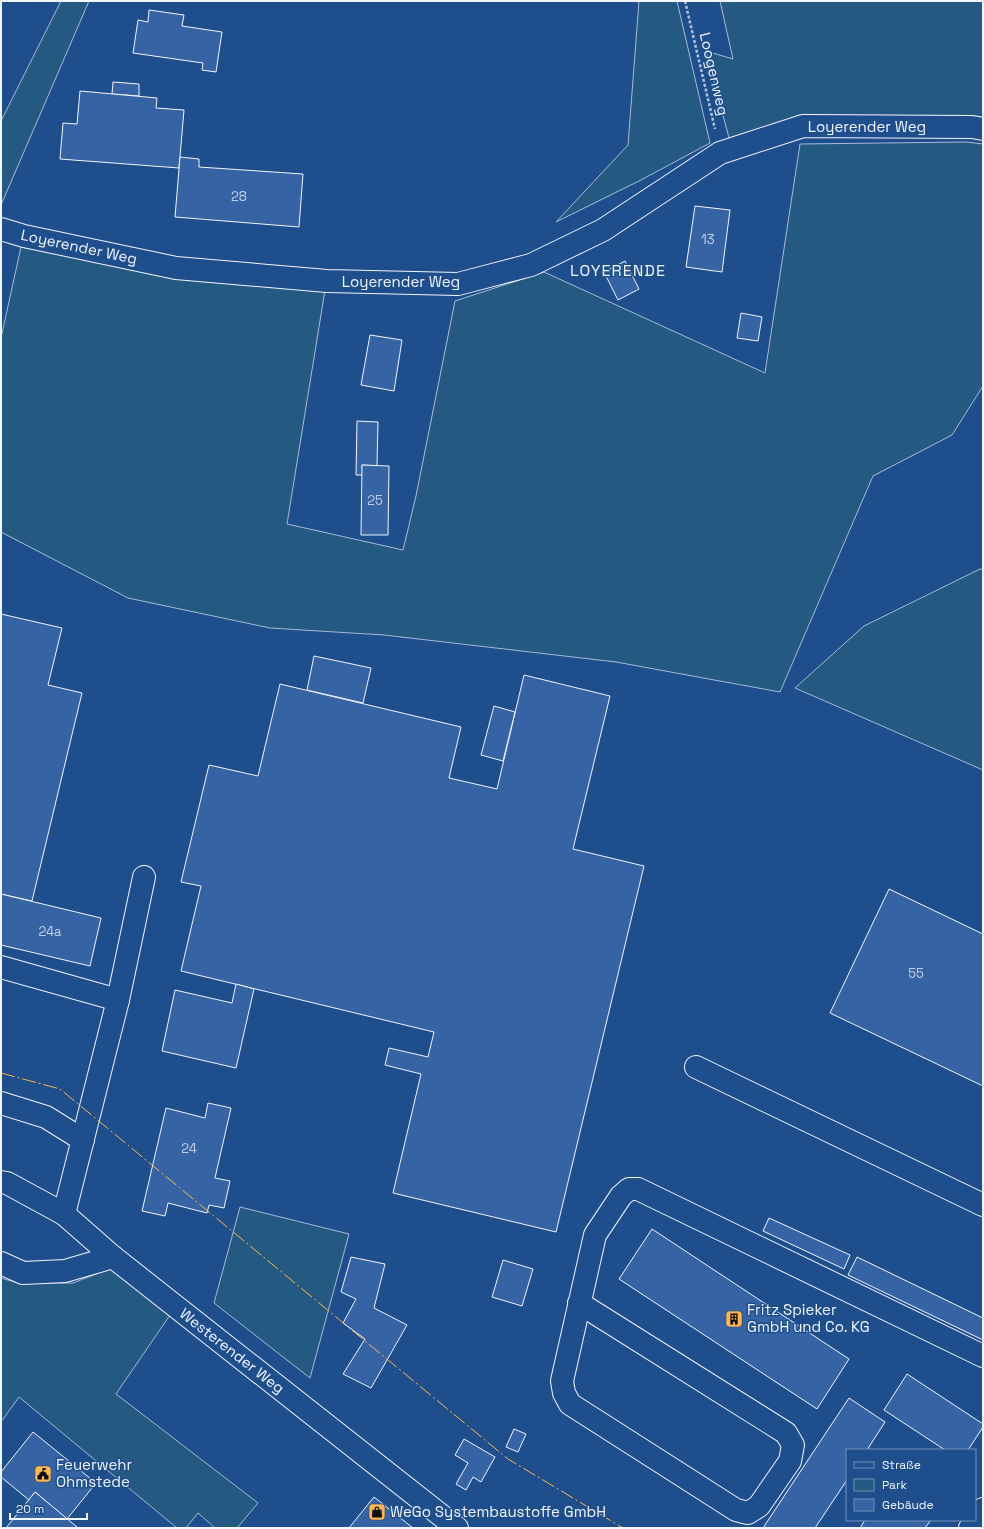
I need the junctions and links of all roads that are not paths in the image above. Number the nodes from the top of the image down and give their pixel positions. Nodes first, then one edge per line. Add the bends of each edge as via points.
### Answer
1 (983, 129) edge
2 (1, 229) edge
3 (144, 877) dead end
4 (1, 967) edge
5 (118, 1000) junction
6 (696, 1067) dead end
7 (1, 1103) edge
8 (83, 1140) junction
9 (1, 1182) edge
10 (983, 1205) edge
11 (64, 1214) junction
12 (113, 1257) junction
13 (1, 1263) edge
14 (579, 1303) junction
15 (983, 1356) edge
16 (983, 1509) edge
17 (976, 1519) edge
18 (457, 1528) edge

1 - 2 street, Loyerender Weg via 803,126 720,153 603,230 531,266 458,284 327,281 176,268
3 - 5 street
4 - 5 street
5 - 8 street
6 - 10 street
7 - 8 street via 46,1117
8 - 11 street
9 - 11 street, Westerender Weg
11 - 12 street, Westerender Weg
12 - 13 street via 58,1272 23,1273
12 - 18 street, Westerender Weg
14 - 14 street via 562,1381 564,1393 570,1404 736,1510 748,1513 760,1506 790,1461 793,1445 786,1434
14 - 15 street via 595,1235 620,1196 629,1189 638,1189
16 - 17 street

